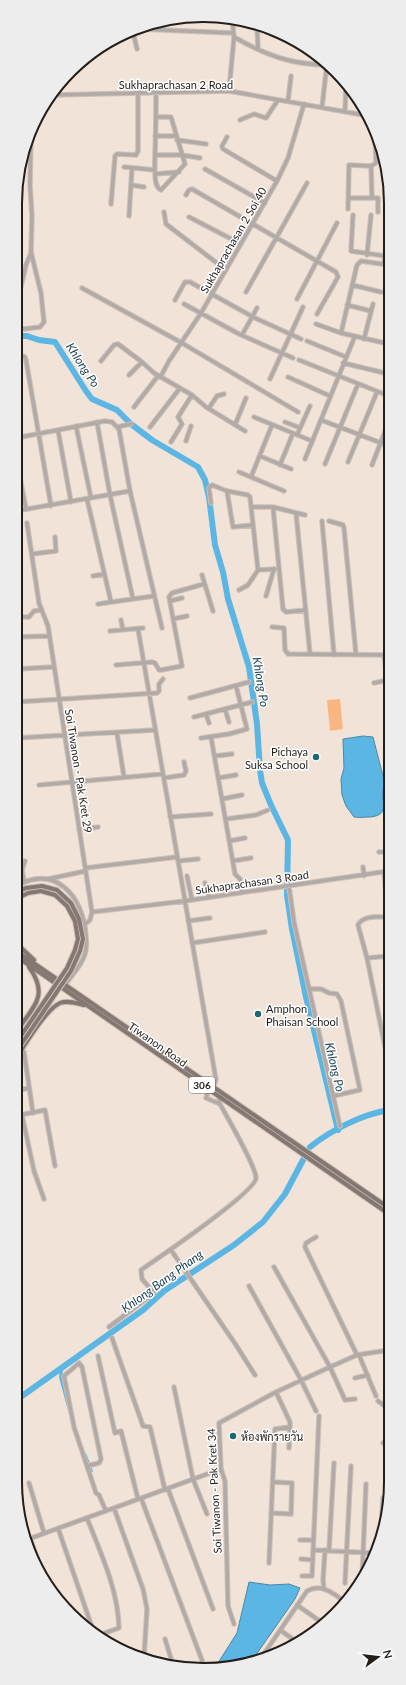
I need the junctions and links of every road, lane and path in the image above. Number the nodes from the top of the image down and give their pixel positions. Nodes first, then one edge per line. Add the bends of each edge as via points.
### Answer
1 (232, 24) edge
2 (156, 28) edge
3 (257, 31) edge
4 (233, 35) junction
5 (134, 36) edge
6 (137, 49) dead end
7 (258, 49) junction
8 (319, 64) edge
9 (327, 71) edge
10 (292, 76) dead end
11 (229, 91) junction
12 (138, 92) junction
13 (156, 92) junction
14 (346, 92) edge
15 (58, 95) edge
16 (278, 100) junction
17 (288, 101) junction
18 (304, 104) junction
19 (322, 108) junction
20 (345, 112) junction
21 (361, 115) edge
22 (156, 117) junction
23 (240, 120) dead end
24 (156, 136) junction
25 (177, 138) junction
26 (227, 138) dead end
27 (206, 144) dead end
28 (32, 146) edge
29 (376, 149) edge
30 (182, 155) junction
31 (155, 156) junction
32 (200, 158) dead end
33 (371, 166) junction
34 (124, 167) dead end
35 (132, 168) junction
36 (206, 169) dead end
37 (155, 172) junction
38 (179, 172) junction
39 (277, 181) junction
40 (307, 183) dead end
41 (131, 185) junction
42 (144, 187) dead end
43 (186, 195) dead end
44 (349, 198) junction
45 (372, 198) junction
46 (265, 203) junction
47 (111, 204) dead end
48 (348, 209) dead end
49 (164, 212) dead end
50 (378, 212) dead end
51 (353, 215) dead end
52 (371, 215) dead end
53 (129, 216) dead end
54 (189, 217) dead end
55 (337, 223) dead end
56 (253, 224) junction
57 (276, 238) junction
58 (241, 244) junction
59 (31, 252) junction
60 (367, 255) junction
61 (384, 256) edge
62 (317, 262) junction
63 (384, 264) edge
64 (226, 270) junction
65 (22, 282) edge
66 (352, 285) junction
67 (82, 288) dead end
68 (246, 292) dead end
69 (381, 292) dead end
70 (212, 293) junction
71 (297, 299) dead end
72 (175, 300) dead end
73 (184, 304) dead end
74 (373, 304) dead end
75 (347, 305) junction
76 (303, 307) dead end
77 (257, 308) dead end
78 (371, 311) junction
79 (201, 313) junction
80 (318, 314) dead end
81 (252, 317) junction
82 (316, 324) dead end
83 (22, 328) edge
84 (341, 333) junction
85 (242, 335) junction
86 (292, 335) junction
87 (355, 336) junction
88 (364, 338) junction
89 (301, 339) dead end
90 (307, 341) dead end
91 (182, 343) junction
92 (384, 343) edge
93 (283, 354) junction
94 (22, 356) edge
95 (346, 357) junction
96 (293, 358) dead end
97 (299, 360) dead end
98 (102, 361) dead end
99 (142, 362) junction
100 (343, 363) junction
101 (384, 373) edge
102 (129, 375) dead end
103 (159, 376) junction
104 (338, 376) junction
105 (288, 377) dead end
106 (270, 379) dead end
107 (358, 384) junction
108 (180, 388) junction
109 (377, 392) junction
110 (224, 394) dead end
111 (384, 394) edge
112 (192, 395) junction
113 (330, 396) junction
114 (246, 398) dead end
115 (310, 406) dead end
116 (134, 407) dead end
117 (209, 408) junction
118 (298, 412) dead end
119 (254, 417) dead end
120 (321, 420) junction
121 (97, 422) junction
122 (285, 422) dead end
123 (131, 424) dead end
124 (235, 425) junction
125 (272, 425) junction
126 (76, 426) junction
127 (190, 426) dead end
128 (117, 427) junction
129 (150, 427) dead end
130 (180, 427) junction
131 (340, 427) junction
132 (300, 428) junction
133 (58, 430) junction
134 (245, 431) dead end
135 (189, 432) junction
136 (292, 433) junction
137 (38, 434) junction
138 (360, 434) junction
139 (384, 434) edge
140 (297, 435) junction
141 (22, 437) edge
142 (186, 441) dead end
143 (312, 441) junction
144 (171, 442) dead end
145 (381, 442) junction
146 (384, 444) edge
147 (260, 456) junction
148 (305, 459) dead end
149 (348, 462) dead end
150 (325, 464) dead end
151 (280, 465) junction
152 (372, 465) dead end
153 (291, 469) dead end
154 (239, 472) dead end
155 (251, 477) junction
156 (22, 488) edge
157 (130, 491) junction
158 (228, 491) junction
159 (284, 491) dead end
160 (110, 495) junction
161 (89, 499) junction
162 (70, 502) junction
163 (211, 503) dead end
164 (51, 506) junction
165 (252, 507) junction
166 (273, 508) junction
167 (26, 509) junction
168 (22, 510) edge
169 (296, 513) junction
170 (305, 516) dead end
171 (329, 521) dead end
172 (322, 522) dead end
173 (27, 523) dead end
174 (253, 525) junction
175 (55, 537) dead end
176 (32, 554) junction
177 (274, 569) junction
178 (279, 569) junction
179 (258, 570) junction
180 (104, 574) junction
181 (202, 575) dead end
182 (93, 576) dead end
183 (204, 584) junction
184 (239, 590) dead end
185 (154, 596) junction
186 (266, 596) dead end
187 (182, 598) dead end
188 (132, 599) junction
189 (170, 601) junction
190 (111, 602) junction
191 (98, 604) dead end
192 (41, 610) junction
193 (306, 610) junction
194 (213, 611) dead end
195 (187, 616) dead end
196 (22, 617) edge
197 (174, 619) junction
198 (121, 620) dead end
199 (272, 627) dead end
200 (138, 628) junction
201 (143, 628) dead end
202 (162, 628) dead end
203 (123, 630) junction
204 (110, 631) dead end
205 (49, 636) junction
206 (22, 637) edge
207 (310, 654) junction
208 (334, 655) junction
209 (356, 655) junction
210 (384, 655) edge
211 (144, 663) junction
212 (116, 665) dead end
213 (53, 667) junction
214 (22, 669) edge
215 (163, 679) dead end
216 (384, 681) edge
217 (249, 682) dead end
218 (374, 683) dead end
219 (236, 686) junction
220 (149, 693) junction
221 (190, 698) dead end
222 (58, 699) junction
223 (22, 702) edge
224 (252, 702) dead end
225 (241, 705) junction
226 (225, 709) junction
227 (206, 714) junction
228 (194, 717) dead end
229 (229, 722) dead end
230 (208, 723) dead end
231 (155, 730) junction
232 (117, 733) junction
233 (64, 736) junction
234 (212, 737) junction
235 (22, 738) edge
236 (201, 738) dead end
237 (232, 754) dead end
238 (215, 756) junction
239 (184, 762) dead end
240 (236, 775) dead end
241 (163, 776) junction
242 (124, 777) junction
243 (218, 778) junction
244 (72, 781) junction
245 (39, 785) dead end
246 (242, 795) dead end
247 (222, 799) junction
248 (268, 810) dead end
249 (211, 814) dead end
250 (170, 817) junction
251 (226, 819) junction
252 (98, 827) dead end
253 (79, 830) junction
254 (246, 838) dead end
255 (229, 841) junction
256 (379, 852) dead end
257 (384, 852) edge
258 (251, 858) dead end
259 (177, 859) junction
260 (198, 859) dead end
261 (25, 861) dead end
262 (233, 861) junction
263 (363, 867) dead end
264 (86, 869) junction
265 (384, 873) edge
266 (187, 876) dead end
267 (364, 876) junction
268 (47, 879) junction
269 (24, 881) joint
270 (205, 883) dead end
271 (288, 886) junction
272 (22, 890) edge
273 (242, 892) junction
274 (22, 895) edge
275 (209, 897) junction
276 (192, 900) junction
277 (185, 901) junction
278 (92, 912) junction
279 (384, 916) edge
280 (210, 918) dead end
281 (188, 921) junction
282 (84, 925) junction
283 (265, 932) dead end
284 (192, 943) junction
285 (22, 949) edge
286 (22, 955) edge
287 (384, 956) edge
288 (367, 958) junction
289 (22, 960) edge
290 (27, 964) junction
291 (41, 966) junction
292 (65, 985) junction
293 (309, 989) junction
294 (38, 999) junction
295 (88, 1006) junction
296 (48, 1013) junction
297 (22, 1023) edge
298 (22, 1034) edge
299 (384, 1041) edge
300 (22, 1043) edge
301 (22, 1050) joint
302 (213, 1086) junction
303 (29, 1088) junction
304 (209, 1089) junction
305 (22, 1090) edge
306 (333, 1096) junction
307 (219, 1097) junction
308 (220, 1104) junction
309 (33, 1113) junction
310 (22, 1115) joint
311 (340, 1126) dead end
312 (55, 1166) dead end
313 (44, 1199) dead end
314 (384, 1205) edge
315 (384, 1211) edge
316 (316, 1237) dead end
317 (171, 1250) junction
318 (274, 1267) dead end
319 (249, 1286) dead end
320 (109, 1327) dead end
321 (112, 1338) dead end
322 (384, 1351) edge
323 (358, 1355) junction
324 (98, 1356) dead end
325 (330, 1367) junction
326 (255, 1375) dead end
327 (368, 1375) junction
328 (355, 1378) dead end
329 (302, 1380) junction
330 (174, 1386) dead end
331 (276, 1392) junction
332 (376, 1396) dead end
333 (355, 1399) dead end
334 (378, 1401) dead end
335 (384, 1405) edge
336 (316, 1410) dead end
337 (319, 1416) dead end
338 (290, 1427) junction
339 (289, 1448) dead end
340 (334, 1463) dead end
341 (87, 1466) junction
342 (351, 1466) dead end
343 (221, 1469) junction
344 (193, 1480) junction
345 (273, 1482) junction
346 (29, 1483) dead end
347 (366, 1484) dead end
348 (166, 1489) junction
349 (383, 1498) dead end
350 (140, 1499) junction
351 (383, 1501) edge
352 (114, 1508) junction
353 (106, 1511) junction
354 (271, 1513) junction
355 (208, 1514) dead end
356 (87, 1518) junction
357 (58, 1528) junction
358 (44, 1533) junction
359 (31, 1538) edge
360 (300, 1540) dead end
361 (313, 1540) junction
362 (313, 1550) junction
363 (327, 1550) junction
364 (346, 1551) junction
365 (363, 1552) junction
366 (369, 1553) edge
367 (301, 1559) dead end
368 (313, 1560) junction
369 (269, 1563) dead end
370 (362, 1567) edge
371 (302, 1576) dead end
372 (345, 1583) dead end
373 (324, 1589) junction
374 (341, 1598) edge
375 (297, 1605) junction
376 (213, 1609) dead end
377 (319, 1621) edge
378 (91, 1624) edge
379 (234, 1624) dead end
380 (280, 1630) junction
381 (104, 1633) edge
382 (165, 1639) dead end
383 (293, 1639) edge
384 (269, 1650) edge
385 (144, 1653) edge
386 (172, 1660) edge
387 (203, 1663) edge

1 - 4 street
2 - 4 street
3 - 7 street
4 - 7 street
4 - 11 street
5 - 6 street
7 - 8 street via 270,56 308,65
9 - 19 street
10 - 17 street
11 - 13 street, Sukhaprachasan 2 Road
11 - 16 street, Sukhaprachasan 2 Road
12 - 13 street, Sukhaprachasan 2 Road
12 - 15 street, Sukhaprachasan 2 Road
12 - 47 street via 138,151 136,155 115,156
13 - 22 street
14 - 20 street
16 - 17 street, Sukhaprachasan 2 Road
16 - 23 street via 266,118 254,114
17 - 18 street, Sukhaprachasan 2 Road
18 - 19 street, Sukhaprachasan 2 Road
18 - 39 street, Sukhaprachasan 2 Soi 40 via 288,158
19 - 20 street, Sukhaprachasan 2 Road
20 - 21 street, Sukhaprachasan 2 Road
22 - 24 street
22 - 25 street via 171,117
24 - 25 street
24 - 31 street
25 - 27 street
25 - 30 street
26 - 39 street via 223,149
28 - 59 street
29 - 33 street via 376,163
30 - 31 street
30 - 32 street
30 - 38 street via 185,164
31 - 37 street
33 - 44 street via 349,165
33 - 45 street
34 - 35 street
35 - 37 street
35 - 41 street
36 - 46 street
37 - 38 street
37 - 38 street via 156,185 161,190
39 - 46 street, Sukhaprachasan 2 Soi 40
40 - 57 street
41 - 42 street
41 - 53 street
43 - 56 street via 192,189
44 - 45 street
44 - 48 street
45 - 50 street via 379,200
46 - 56 street, Sukhaprachasan 2 Soi 40
49 - 64 street via 166,224
51 - 60 street via 351,251
52 - 60 street
54 - 58 street
55 - 62 street
56 - 57 street
56 - 58 street, Sukhaprachasan 2 Soi 40
57 - 62 street
57 - 68 street
58 - 64 street, Sukhaprachasan 2 Soi 40
59 - 65 street
59 - 83 street via 41,293 44,322 40,327
60 - 61 street
62 - 71 street
62 - 80 street via 338,274
63 - 66 street via 361,260
64 - 70 street, Sukhaprachasan 2 Soi 40
66 - 69 street
66 - 75 street
67 - 91 street
70 - 72 street via 186,281
70 - 79 street, Sukhaprachasan 2 Soi 40
70 - 81 street
73 - 79 street
74 - 78 street
75 - 78 street
75 - 84 street
76 - 86 street
77 - 81 street
78 - 88 street
79 - 85 street
79 - 91 street, Sukhaprachasan 2 Soi 40
81 - 85 street
81 - 86 street
82 - 84 street
84 - 87 street
85 - 93 street
86 - 89 street
86 - 93 street
87 - 88 street
87 - 95 street
88 - 92 street
90 - 95 street
91 - 103 street, Sukhaprachasan 2 Soi 40
91 - 118 street
93 - 96 street
93 - 106 street
94 - 137 street via 26,360
95 - 100 street
97 - 104 street
98 - 99 street via 117,344
99 - 102 street
99 - 103 street
100 - 101 street
100 - 104 street
103 - 108 street
103 - 116 street, Sukhaprachasan 2 Soi 40
104 - 107 street
104 - 113 street
105 - 113 street
107 - 109 street
107 - 131 street
108 - 112 street
108 - 129 street
109 - 111 street
109 - 138 street
110 - 117 street via 217,396
112 - 117 street
112 - 130 street via 178,417 182,423
113 - 120 street
114 - 124 street
115 - 132 street
117 - 124 street
119 - 125 street
120 - 131 street
120 - 143 street
121 - 126 street
121 - 128 street via 108,421
121 - 160 street
122 - 132 street
123 - 128 street
124 - 134 street
125 - 136 street
125 - 147 street
126 - 133 street
126 - 161 street
127 - 135 street
128 - 157 street
130 - 135 street
130 - 144 street
131 - 138 street
131 - 150 street
132 - 140 street
133 - 137 street
133 - 162 street
135 - 142 street
136 - 140 street
136 - 151 street
137 - 141 street
137 - 164 street
138 - 145 street
138 - 149 street
139 - 145 street
140 - 143 street
143 - 148 street
145 - 146 street
145 - 152 street
147 - 151 street
147 - 155 street
151 - 153 street
154 - 155 street
155 - 159 street
156 - 167 street
157 - 160 street
157 - 185 street
158 - 163 street via 210,486 208,488
158 - 165 street via 249,496
158 - 174 street via 233,527
160 - 161 street
160 - 188 street
161 - 162 street
161 - 180 street
162 - 164 street
164 - 167 street
165 - 166 street
165 - 174 street
166 - 169 street
166 - 178 street
167 - 168 street
169 - 170 street
169 - 193 street
171 - 209 street via 340,523 344,528
172 - 208 street
173 - 176 street, Soi Tiwanon - Pak Kret 29
174 - 179 street
175 - 176 street via 56,550
176 - 192 street, Soi Tiwanon - Pak Kret 29
177 - 178 street
177 - 179 street
177 - 186 street
178 - 193 street via 284,611
179 - 184 street via 248,585
180 - 182 street
180 - 190 street
181 - 183 street
183 - 189 street via 172,592
183 - 194 street
185 - 188 street
185 - 202 street
187 - 189 street
188 - 190 street
189 - 197 street
190 - 191 street
192 - 196 street via 34,611 29,617
192 - 205 street, Soi Tiwanon - Pak Kret 29
193 - 207 street
195 - 197 street
197 - 211 street via 182,666 159,670 155,663
198 - 203 street
199 - 207 street via 284,628 286,653
200 - 201 street
200 - 203 street
200 - 211 street
203 - 204 street
205 - 206 street
205 - 213 street, Soi Tiwanon - Pak Kret 29
207 - 208 street
208 - 209 street
209 - 210 street
211 - 212 street
211 - 220 street
213 - 214 street
213 - 222 street, Soi Tiwanon - Pak Kret 29
215 - 220 street via 159,684 159,692
216 - 218 street
217 - 219 street
219 - 221 street
219 - 225 street
220 - 222 street
220 - 231 street
222 - 223 street
222 - 233 street, Soi Tiwanon - Pak Kret 29
224 - 225 street
225 - 226 street
225 - 234 street via 247,729
226 - 227 street
226 - 229 street
227 - 228 street
227 - 230 street
231 - 232 street
231 - 241 street
232 - 233 street
232 - 242 street
233 - 235 street
233 - 244 street, Soi Tiwanon - Pak Kret 29
234 - 236 street
234 - 238 street
237 - 238 street
238 - 243 street
239 - 241 street via 184,775
240 - 243 street
241 - 242 street
241 - 250 street
242 - 244 street
243 - 247 street
244 - 245 street
244 - 253 street, Soi Tiwanon - Pak Kret 29
246 - 247 street
247 - 251 street
248 - 251 street via 256,815
249 - 250 street
250 - 259 street
251 - 255 street
252 - 253 street
253 - 264 street, Soi Tiwanon - Pak Kret 29
254 - 255 street
255 - 262 street
256 - 257 street
258 - 262 street
259 - 260 street
259 - 264 street
259 - 277 street
261 - 269 street via 22,870
262 - 273 street
263 - 267 street
264 - 268 street
264 - 278 street, Soi Tiwanon - Pak Kret 29
265 - 267 street, Sukhaprachasan 3 Road
266 - 276 street
267 - 271 street, Sukhaprachasan 3 Road
268 - 269 street via 34,878
268 - 282 street via 60,884 73,896 82,913
270 - 275 street
271 - 273 street, Sukhaprachasan 3 Road
271 - 293 street
272 - 300 main road, bridge via 42,886 56,890 71,903 80,918 82,939 80,951 71,971
273 - 275 street, Sukhaprachasan 3 Road
274 - 298 main road, bridge via 41,891 54,895 67,906 75,921 78,939 66,968
275 - 276 street, Sukhaprachasan 3 Road
276 - 277 street, Sukhaprachasan 3 Road
277 - 278 street
277 - 281 street, Sukhaprachasan 3 Road
278 - 282 street via 90,920
279 - 288 street via 360,920 358,925
280 - 281 street
281 - 284 street, Sukhaprachasan 3 Road
282 - 292 street via 87,946 85,955
283 - 284 street
284 - 302 street, Sukhaprachasan 3 Road via 216,1080
285 - 291 main road
286 - 291 main road, Tiwanon Road / 306
287 - 288 street
288 - 299 street
289 - 290 main road, Tiwanon Road / 306
290 - 294 main road via 37,978
290 - 295 main road, Tiwanon Road / 306
291 - 292 main road, Tiwanon Road / 306
292 - 302 main road, Tiwanon Road / 306
293 - 306 street
293 - 306 street via 321,988 329,994 338,994 341,1001 360,1090
294 - 296 main road via 47,1000
294 - 297 main road
295 - 296 main road via 70,1002 60,1003
295 - 304 main road, Tiwanon Road / 306
296 - 301 main road
301 - 303 street
302 - 314 main road, Tiwanon Road / 306
303 - 305 street
303 - 309 street
304 - 307 main road, Tiwanon Road / 306
304 - 308 street via 206,1098
306 - 311 street
307 - 308 street
307 - 315 main road, Tiwanon Road / 306
308 - 317 street via 257,1178 249,1190
309 - 310 street
309 - 312 street via 46,1111
310 - 313 street via 34,1172
316 - 323 street via 306,1243 305,1247
317 - 320 street via 141,1270 142,1279 154,1293
317 - 326 street
318 - 325 street
319 - 329 street
321 - 348 street via 143,1426 150,1427
322 - 323 street, Soi Tiwanon - Pak Kret 34
323 - 325 street, Soi Tiwanon - Pak Kret 34
323 - 327 street
324 - 350 street via 115,1433 121,1431
325 - 329 street, Soi Tiwanon - Pak Kret 34
325 - 333 street via 345,1400
327 - 328 street
327 - 332 street
329 - 331 street, Soi Tiwanon - Pak Kret 34
329 - 336 street
330 - 344 street
331 - 338 street
331 - 343 street, Soi Tiwanon - Pak Kret 34 via 219,1423
334 - 335 street
337 - 361 street
338 - 339 street
338 - 345 street via 276,1428
340 - 363 street
341 - 341 street via 74,1427 64,1376 79,1363 82,1367 101,1459 99,1463
341 - 353 street
342 - 364 street
343 - 344 street
343 - 379 street, Soi Tiwanon - Pak Kret 34 via 225,1481 228,1606
344 - 348 street
344 - 355 street
345 - 354 street
345 - 354 street via 292,1483 291,1514
346 - 358 street
347 - 365 street
348 - 350 street
348 - 376 street
349 - 351 street
350 - 352 street
350 - 387 street
352 - 353 street
352 - 385 street via 143,1589 147,1610
353 - 356 street
354 - 369 street
356 - 357 street
356 - 381 street via 118,1609 119,1628
357 - 358 street
357 - 378 street
358 - 359 street
360 - 361 street
361 - 362 street
362 - 363 street
362 - 368 street
363 - 364 street
363 - 373 street
364 - 365 street
364 - 372 street
365 - 366 street
365 - 370 street
367 - 368 street
368 - 371 street via 312,1576
373 - 374 street
373 - 375 street via 313,1588 307,1591
375 - 377 street
375 - 380 street
380 - 383 street
380 - 384 street
382 - 386 street

